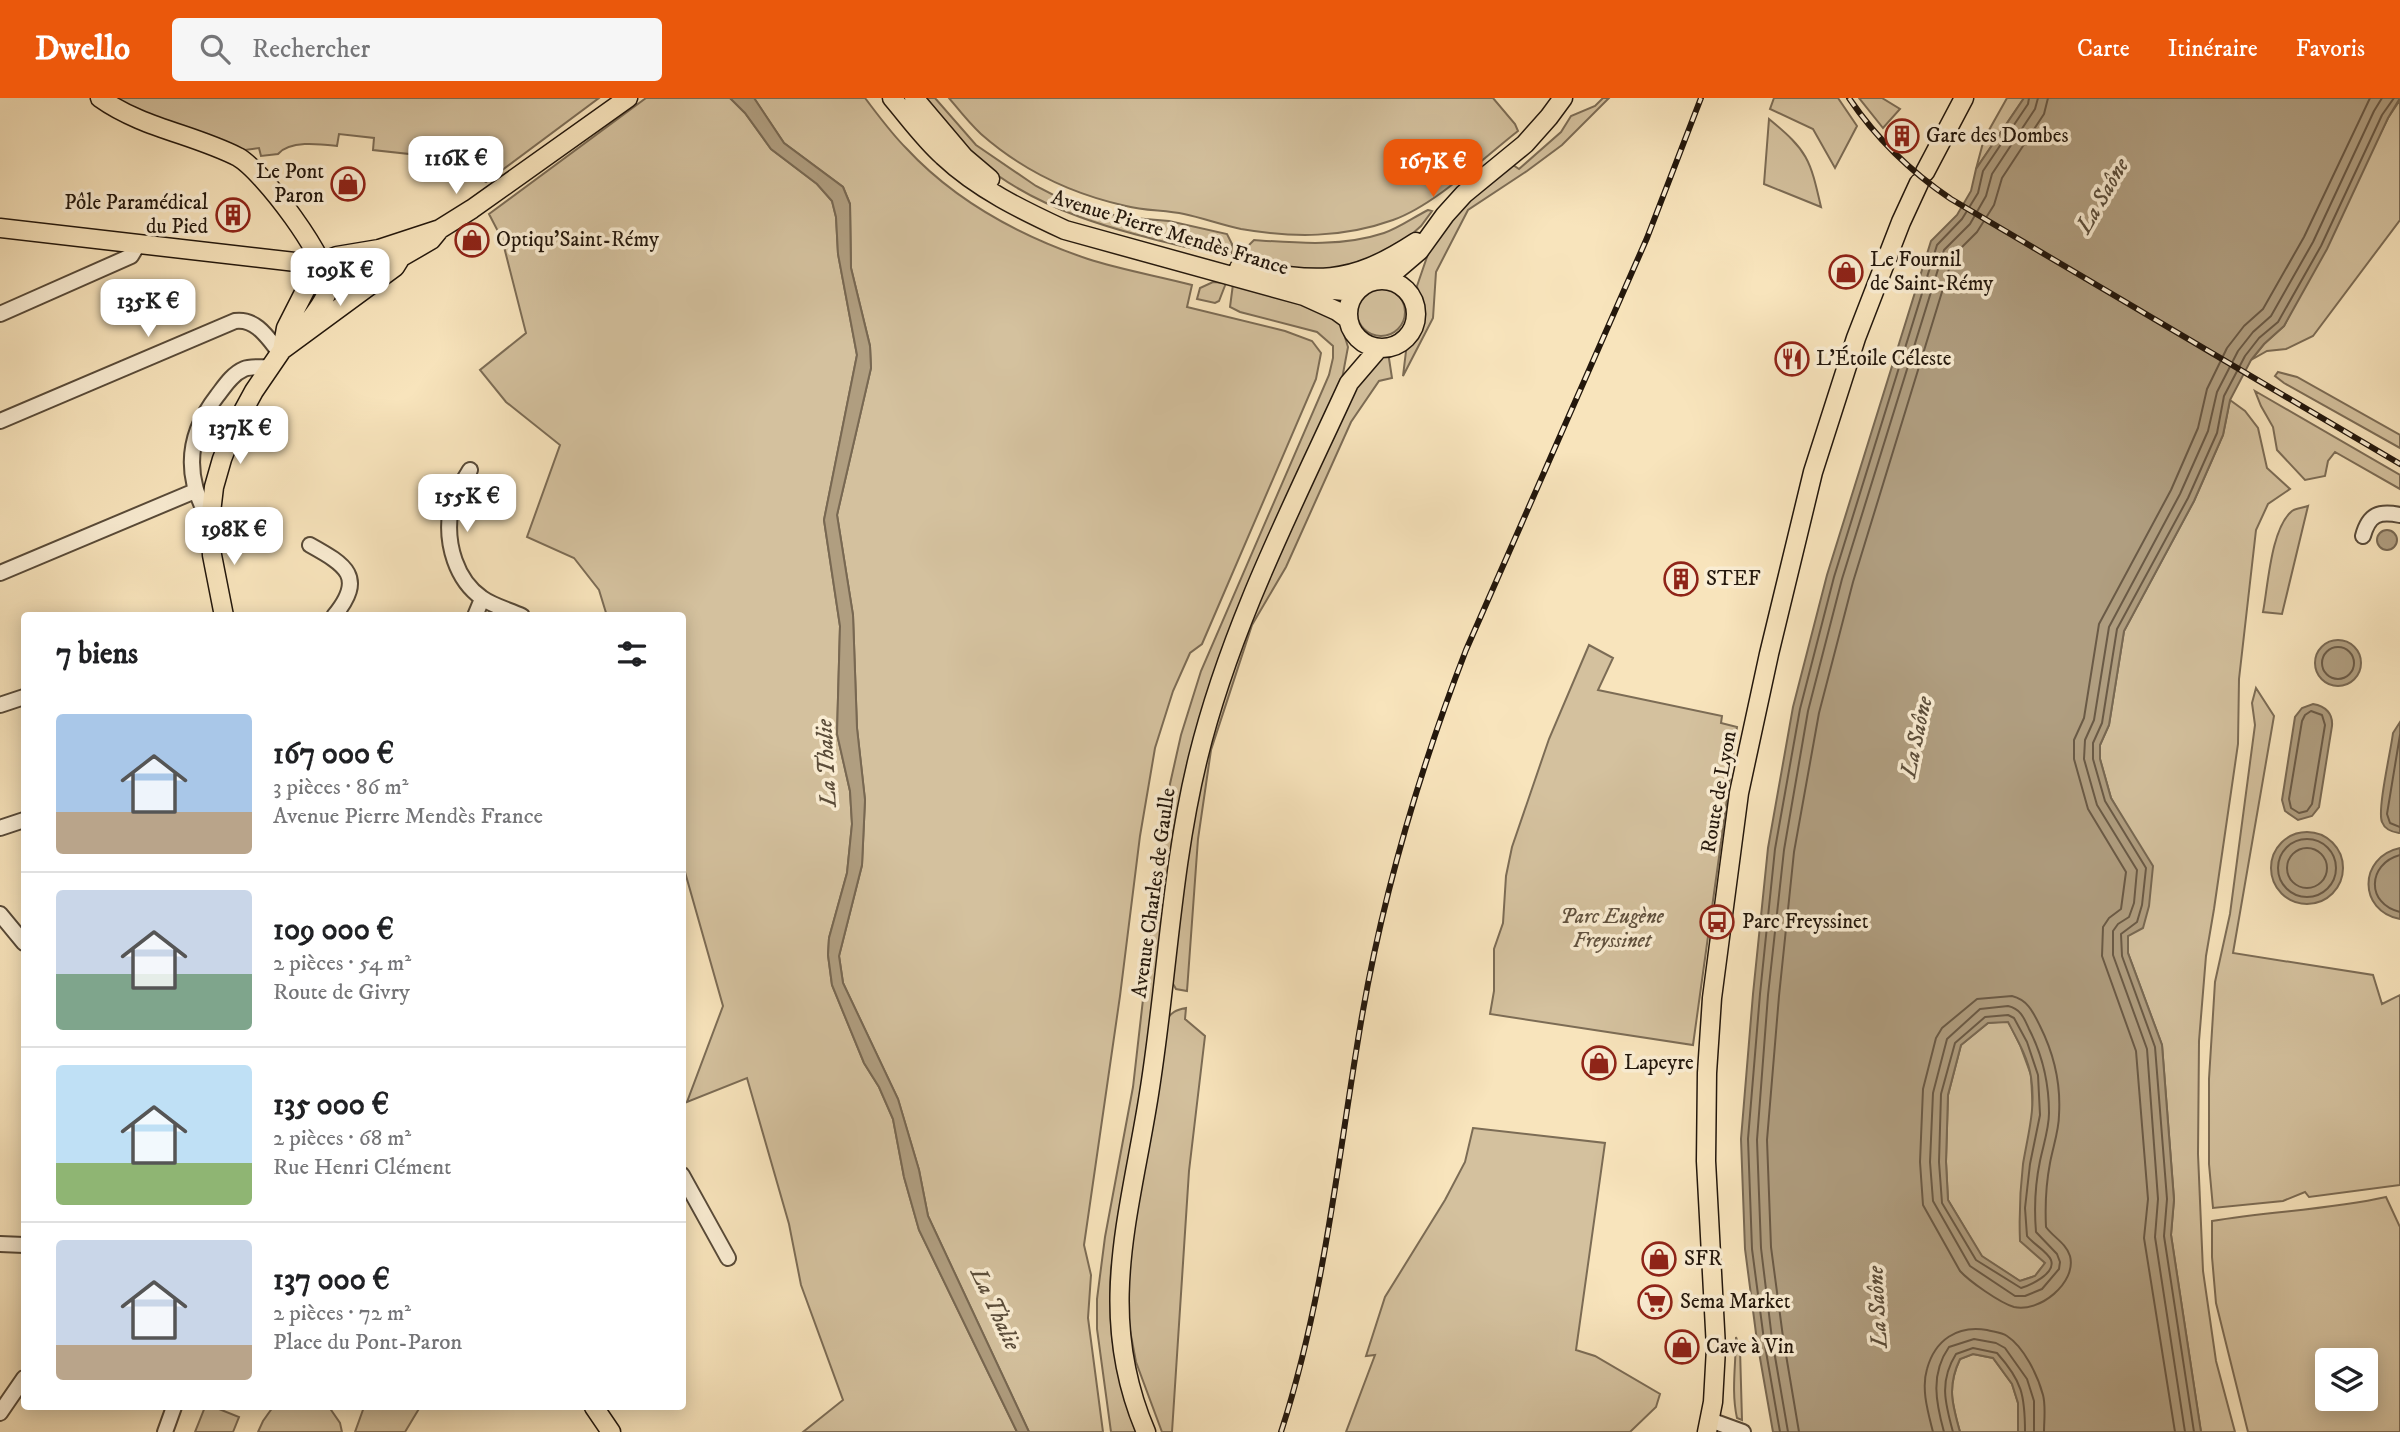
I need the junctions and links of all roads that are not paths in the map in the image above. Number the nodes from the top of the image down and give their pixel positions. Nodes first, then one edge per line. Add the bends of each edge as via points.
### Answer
1 (100, 98) edge
2 (628, 98) edge
3 (892, 98) edge
4 (914, 98) edge
5 (1563, 98) edge
6 (1964, 98) edge
7 (0, 228) edge
8 (440, 229) junction
9 (1433, 231) junction
10 (139, 243) junction
11 (1419, 251) junction
12 (400, 258) junction
13 (319, 263) junction
14 (1217, 265) junction
15 (1385, 280) junction
16 (1359, 289) junction
17 (1409, 293) junction
18 (0, 314) edge
19 (1348, 319) junction
20 (1357, 337) junction
21 (1379, 348) junction
22 (281, 353) junction
23 (1349, 383) junction
24 (0, 421) edge
25 (470, 470) dead end
26 (195, 491) junction
27 (2392, 514) edge
28 (211, 521) junction
29 (2362, 536) dead end
30 (310, 545) dead end
31 (0, 573) edge
32 (482, 598) junction
33 (223, 612) edge
34 (337, 612) edge
35 (477, 612) edge
36 (513, 612) edge
37 (21, 698) edge
38 (0, 705) edge
39 (21, 821) edge
40 (0, 828) edge
41 (0, 915) edge
42 (21, 940) edge
43 (686, 1182) edge
44 (0, 1244) edge
45 (21, 1245) edge
46 (728, 1258) dead end
47 (21, 1383) edge
48 (4, 1409) edge
49 (173, 1410) edge
50 (596, 1410) edge
51 (1708, 1426) edge
52 (165, 1432) edge
53 (611, 1432) edge
54 (1146, 1432) edge
55 (1743, 1432) edge

1 - 13 main road via 138,120 249,165 311,242
2 - 8 main road
3 - 19 main road, Avenue Pierre Mendès France via 942,155 972,180 1028,214 1065,230 1304,296
4 - 14 main road, Avenue Pierre Mendès France via 984,175 1051,215
5 - 9 main road, Avenue Pierre Mendès France via 1525,144 1464,194
6 - 51 main road, Route de Lyon via 1901,222 1812,472 1740,793 1712,998 1707,1073 1706,1161 1716,1348
7 - 10 main road
8 - 12 main road via 431,240
8 - 13 main road via 379,250
9 - 11 main road, Avenue Pierre Mendès France
9 - 14 main road via 1390,259 1334,278 1292,278
10 - 13 main road
10 - 18 street via 131,256
11 - 15 main road, Avenue Pierre Mendès France
11 - 17 main road, Avenue Pierre Mendès France
12 - 13 main road via 339,267
12 - 22 main road
13 - 22 main road via 286,328
14 - 16 main road, Avenue Pierre Mendès France via 1298,286
15 - 16 main road, Avenue Pierre Mendès France
15 - 17 main road
16 - 19 main road via 1350,303
17 - 21 main road, Avenue Pierre Mendès France via 1416,312 1411,331 1396,345
19 - 20 main road
20 - 21 main road
20 - 23 main road, Avenue Charles de Gaulle
21 - 23 main road, Avenue Charles de Gaulle
22 - 24 street via 255,325 235,321
22 - 26 street via 230,379 208,408 195,438
22 - 28 main road via 250,398 222,460
23 - 54 main road, Avenue Charles de Gaulle via 1233,642 1208,718 1189,799 1118,1288 1125,1371
25 - 32 street via 450,513 449,537 461,574
26 - 28 street
26 - 31 street
27 - 29 street via 2373,517
28 - 33 main road via 212,555
30 - 34 street via 347,569 349,594
32 - 35 street
32 - 36 street
37 - 38 street
39 - 40 street
41 - 42 street
43 - 46 street
44 - 45 street
47 - 48 street
49 - 52 street
50 - 53 main road
51 - 55 street

